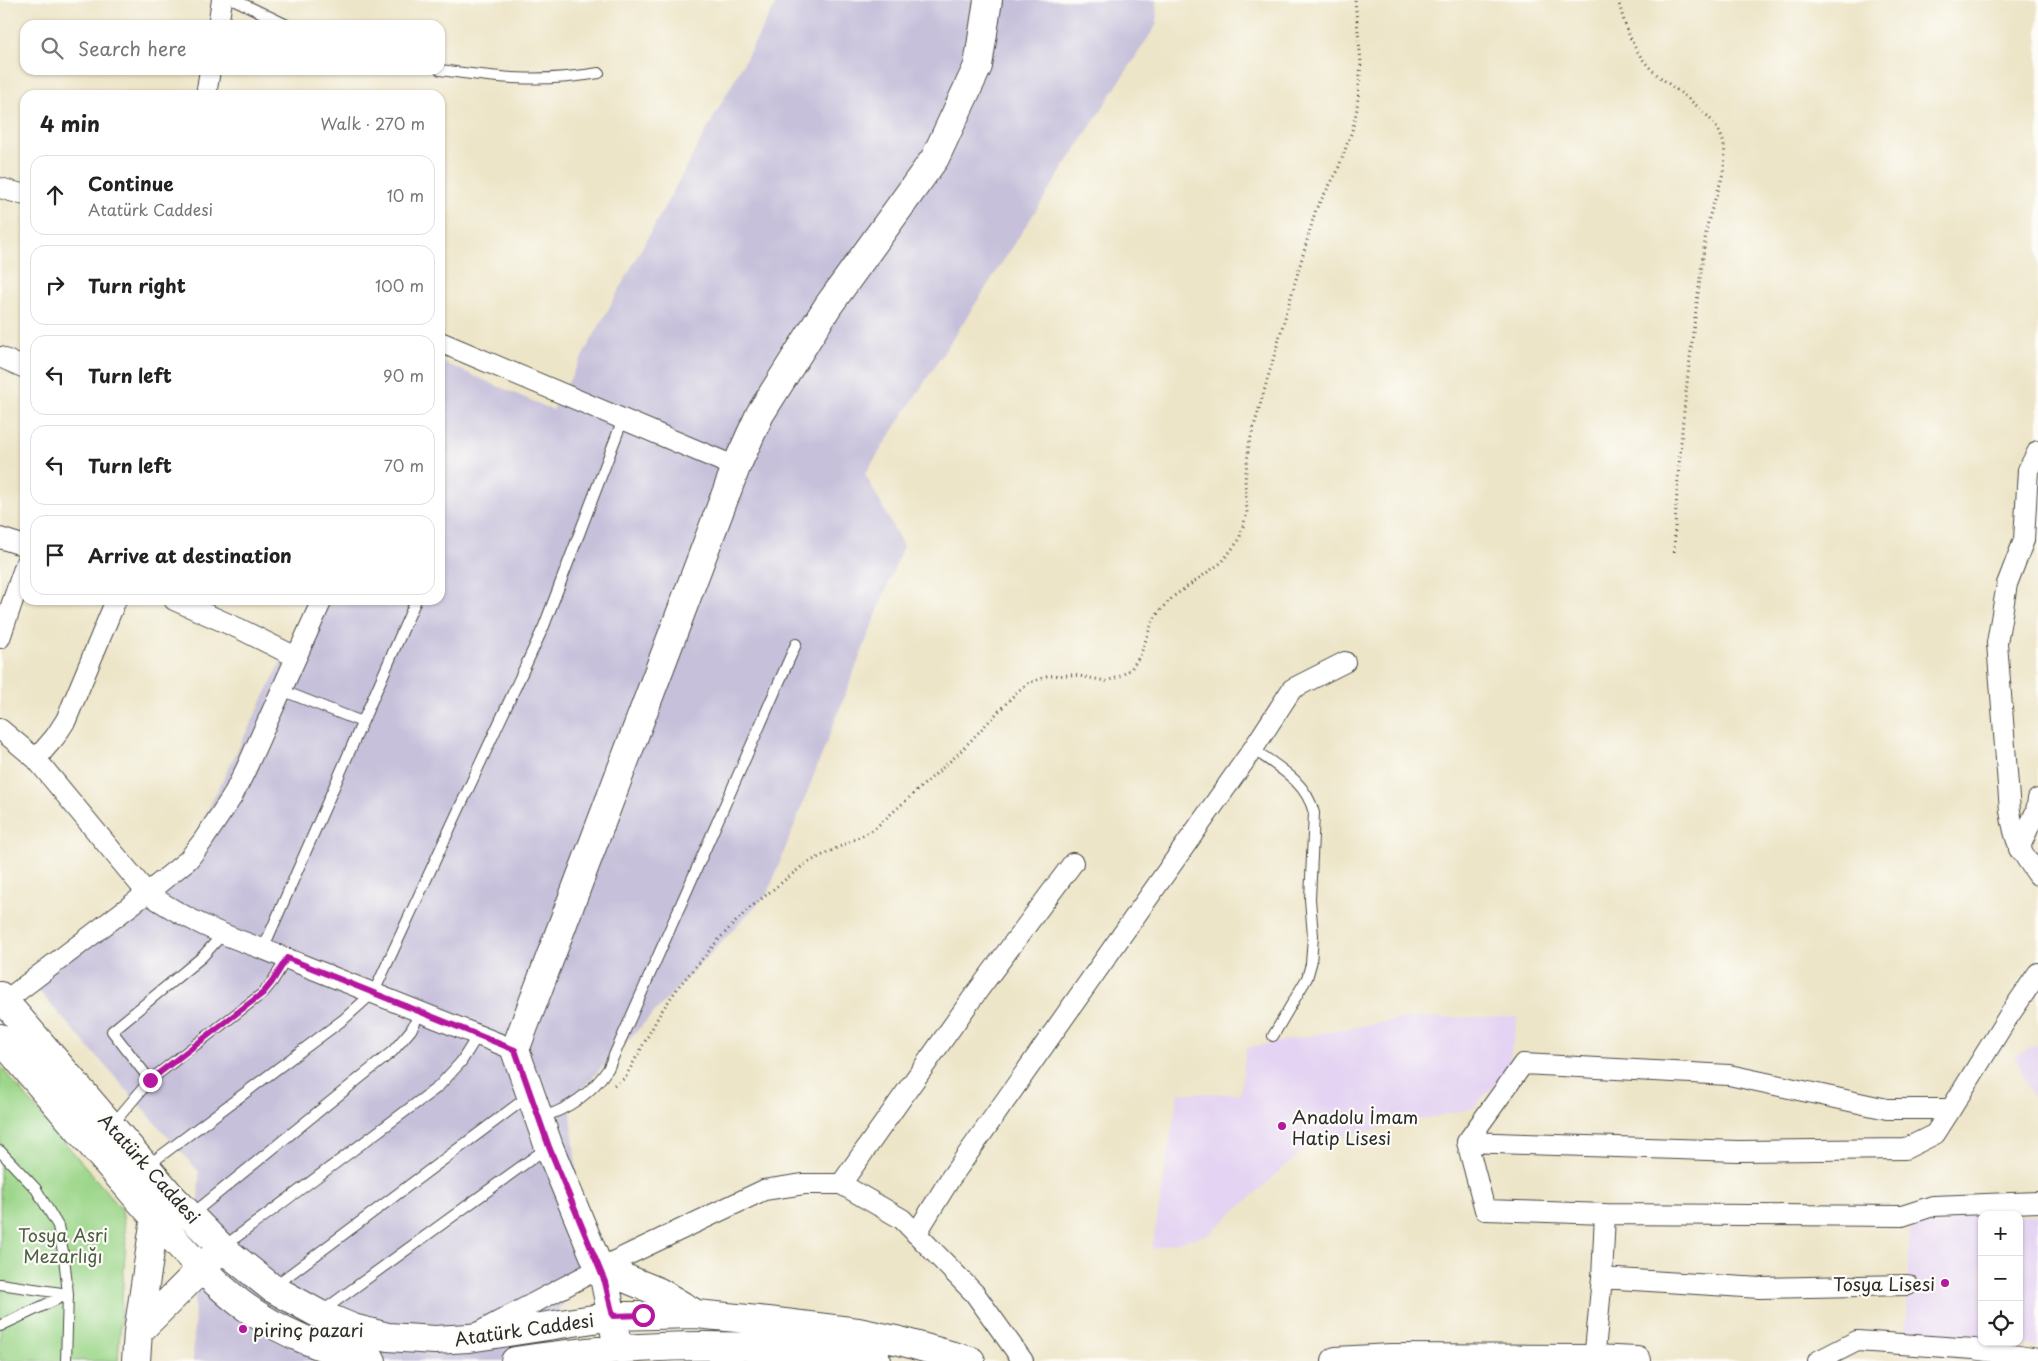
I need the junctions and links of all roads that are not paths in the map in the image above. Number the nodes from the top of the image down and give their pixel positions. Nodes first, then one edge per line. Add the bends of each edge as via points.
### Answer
1 (222, 0) edge
2 (235, 0) edge
3 (988, 0) edge
4 (219, 20) edge
5 (277, 20) edge
6 (445, 71) edge
7 (599, 73) dead end
8 (209, 75) edge
9 (207, 90) edge
10 (0, 188) edge
11 (20, 194) edge
12 (445, 344) edge
13 (0, 357) edge
14 (20, 366) edge
15 (623, 419) junction
16 (2038, 451) edge
17 (736, 467) junction
18 (0, 538) edge
19 (20, 544) edge
20 (20, 580) edge
21 (114, 605) edge
22 (185, 605) edge
23 (320, 605) edge
24 (414, 605) edge
25 (0, 638) edge
26 (796, 644) dead end
27 (296, 656) junction
28 (1345, 662) dead end
29 (281, 690) junction
30 (362, 722) junction
31 (0, 729) edge
32 (1253, 749) junction
33 (36, 759) junction
34 (2037, 807) edge
35 (2019, 849) junction
36 (1073, 863) dead end
37 (2038, 875) edge
38 (147, 893) junction
39 (222, 935) junction
40 (263, 949) junction
41 (287, 958) junction
42 (2038, 973) edge
43 (374, 992) junction
44 (2, 998) edge
45 (421, 1012) junction
46 (478, 1035) junction
47 (1273, 1036) dead end
48 (0, 1038) edge
49 (515, 1050) junction
50 (150, 1080) junction
51 (535, 1106) junction
52 (1951, 1110) junction
53 (111, 1126) junction
54 (1467, 1142) junction
55 (549, 1147) junction
56 (0, 1151) edge
57 (146, 1166) junction
58 (840, 1184) junction
59 (171, 1196) junction
60 (2038, 1202) edge
61 (1605, 1214) junction
62 (190, 1215) junction
63 (155, 1218) junction
64 (916, 1234) junction
65 (222, 1248) junction
66 (201, 1267) junction
67 (600, 1268) junction
68 (1602, 1278) junction
69 (0, 1284) edge
70 (1908, 1285) dead end
71 (272, 1288) junction
72 (68, 1294) junction
73 (319, 1314) junction
74 (696, 1314) junction
75 (613, 1316) junction
76 (0, 1326) edge
77 (138, 1332) junction
78 (469, 1338) junction
79 (618, 1348) junction
80 (556, 1358) edge
81 (2038, 1359) edge
82 (1594, 1360) edge
83 (66, 1361) edge
84 (136, 1361) edge
85 (372, 1361) edge
86 (515, 1361) edge
87 (877, 1361) edge
88 (971, 1361) edge
89 (1023, 1361) edge
90 (1336, 1361) edge
91 (1637, 1361) edge
92 (1818, 1361) edge

1 - 4 street
2 - 5 lane
3 - 17 main road via 978,66 935,158 828,306 760,414
6 - 7 lane via 522,80
8 - 9 street
10 - 11 street
12 - 15 street
13 - 14 street
15 - 17 street
15 - 43 lane via 544,626
16 - 35 street via 2028,470 2024,540 2007,584 1997,643 2010,811
17 - 49 main road
18 - 19 street
20 - 25 street
21 - 33 street via 66,720
22 - 27 street
23 - 27 street
24 - 30 lane
26 - 51 lane via 605,1074 571,1106 556,1113
27 - 29 street
28 - 32 street via 1292,689
29 - 30 lane
29 - 38 street via 246,769 215,824 188,860
30 - 40 lane
31 - 33 street
32 - 47 lane via 1303,787 1314,813 1311,964 1307,978
32 - 64 street via 950,1179
33 - 38 street
34 - 35 street
35 - 37 street
36 - 58 street
38 - 39 street
38 - 44 street
39 - 40 street
39 - 50 lane via 202,957 112,1031
40 - 41 street
41 - 43 street
41 - 50 lane via 263,993
42 - 52 street
43 - 45 street
43 - 57 lane via 336,1025
44 - 53 main road, Atatürk Caddesi
45 - 46 street
45 - 62 lane via 393,1051
46 - 49 street
46 - 65 lane via 462,1062 438,1087
48 - 63 main road, Atatürk Caddesi
49 - 51 main road
50 - 53 lane
51 - 55 main road
51 - 71 lane
52 - 54 street via 1935,1134 1905,1149 1738,1151
52 - 54 street via 1887,1109 1730,1075 1523,1064
53 - 57 main road, Atatürk Caddesi
54 - 61 street via 1485,1210
55 - 67 main road
55 - 73 lane
56 - 72 lane via 36,1189 58,1226
57 - 59 main road, Atatürk Caddesi
58 - 64 street via 902,1219
58 - 67 street via 804,1184 764,1190
59 - 62 main road, Atatürk Caddesi
59 - 63 main road
60 - 61 street via 1933,1206 1902,1216
61 - 68 street
62 - 65 main road, Atatürk Caddesi
63 - 66 main road, Atatürk Caddesi
63 - 77 main road
64 - 89 street via 975,1294
65 - 66 main road
65 - 71 main road, Atatürk Caddesi
66 - 77 main road
66 - 85 main road, Atatürk Caddesi via 240,1303 280,1327 317,1344
67 - 74 main road via 659,1292
67 - 75 main road
67 - 78 street
68 - 70 street via 1760,1288
68 - 82 street
69 - 72 lane
71 - 73 main road, Atatürk Caddesi
72 - 76 lane
72 - 83 lane
73 - 78 main road, Atatürk Caddesi via 353,1328 388,1337
74 - 75 main road, Atatürk Caddesi
74 - 88 main road, Atatürk Caddesi via 858,1332
75 - 78 main road, Atatürk Caddesi
75 - 79 main road
77 - 84 main road
79 - 80 main road, Atatürk Caddesi
79 - 87 main road, Atatürk Caddesi via 776,1349
80 - 86 main road, Atatürk Caddesi
81 - 92 street via 1974,1349 1857,1341
82 - 90 main road via 1365,1358
82 - 91 main road

